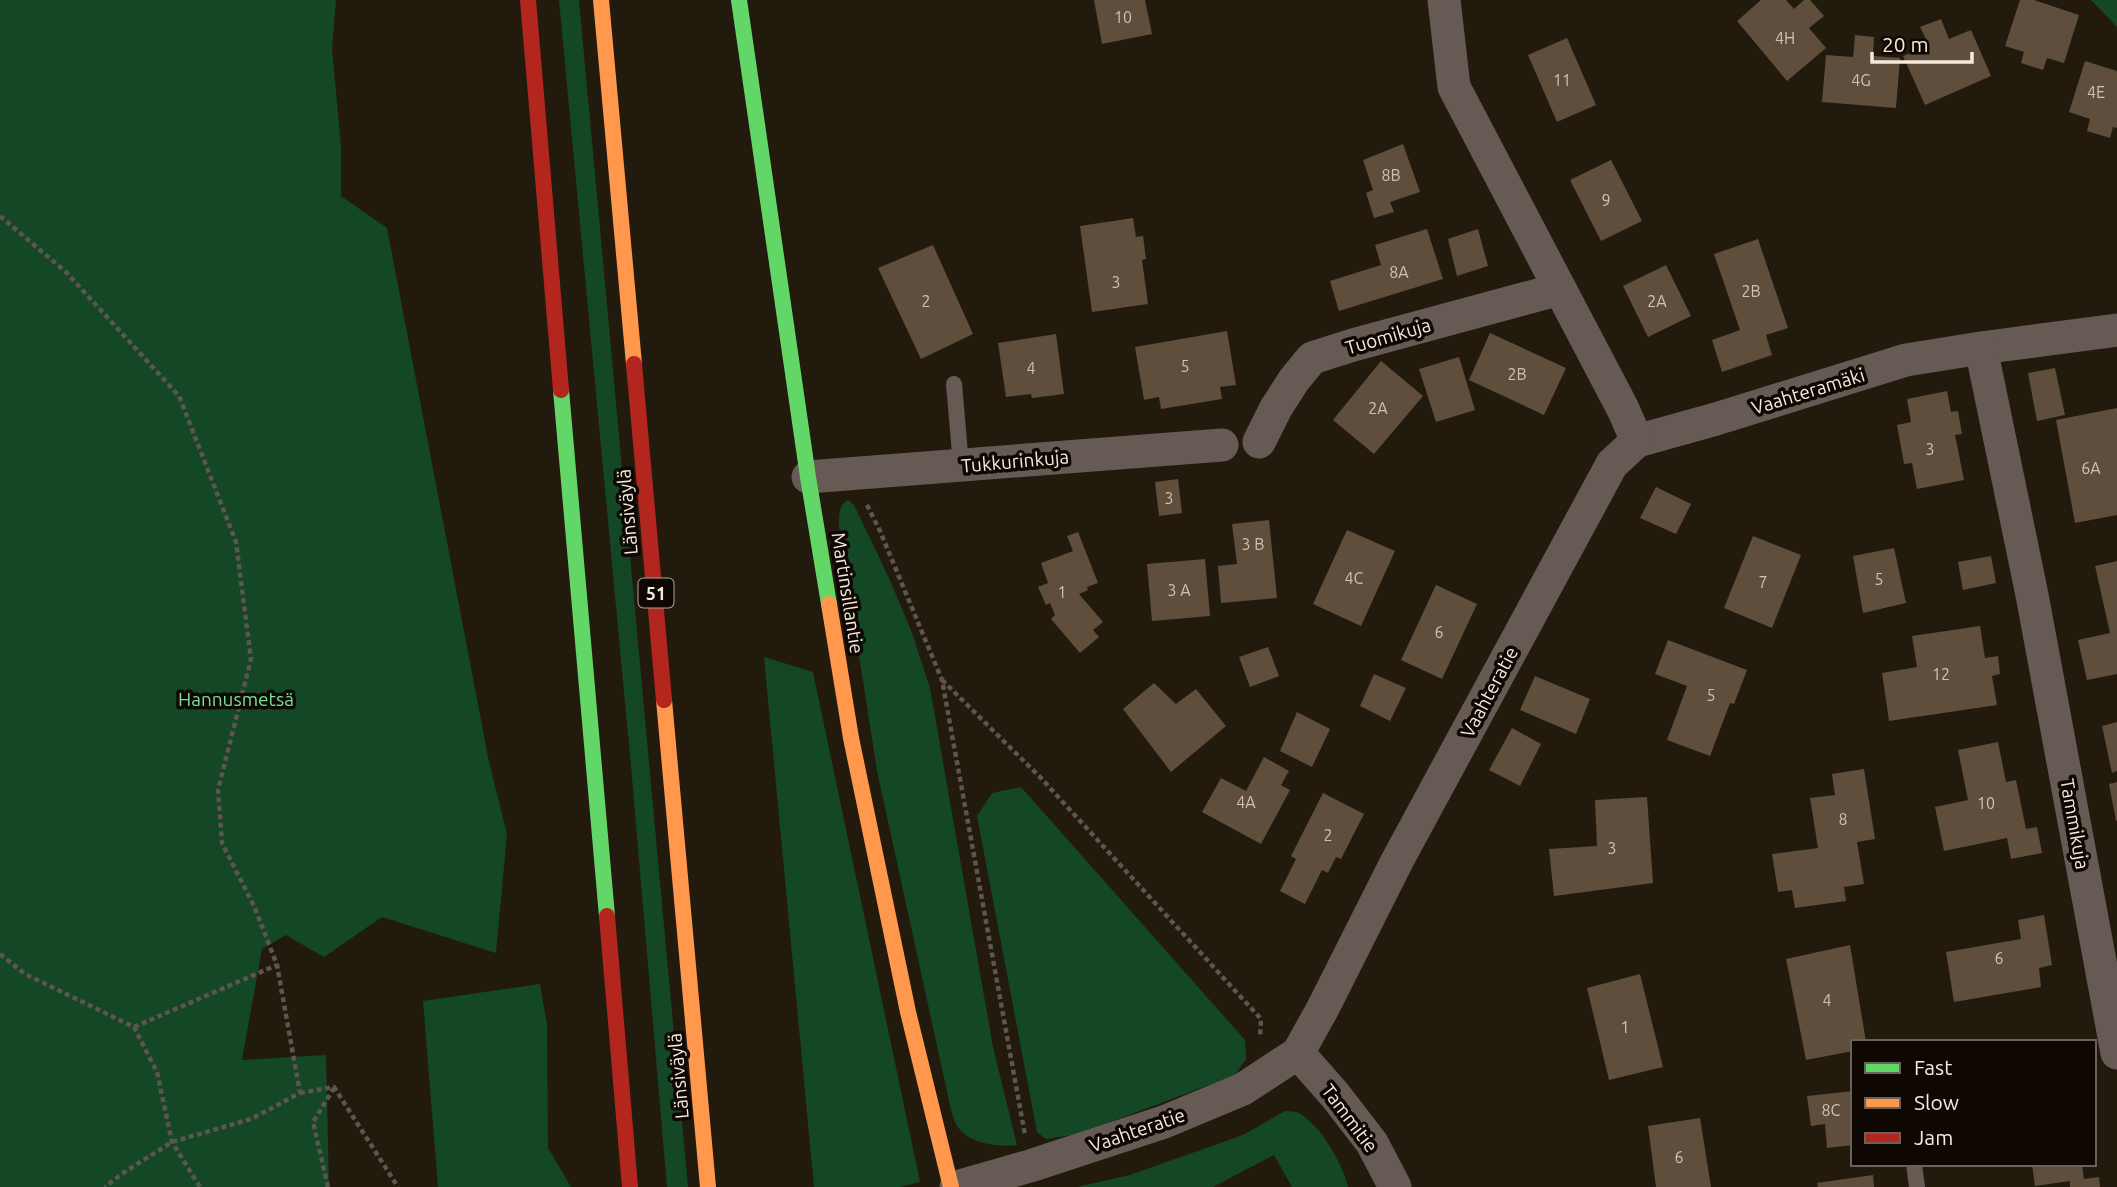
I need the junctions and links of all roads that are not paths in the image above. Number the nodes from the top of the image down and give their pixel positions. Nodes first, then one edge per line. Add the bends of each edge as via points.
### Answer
1 (528, 0) edge
2 (601, 0) edge
3 (739, 0) edge
4 (1444, 0) edge
5 (1560, 289) junction
6 (2117, 330) edge
7 (1981, 348) junction
8 (954, 384) dead end
9 (1637, 441) junction
10 (1259, 442) dead end
11 (1222, 444) dead end
12 (961, 465) junction
13 (808, 477) junction
14 (1298, 1053) junction
15 (2117, 1053) edge
16 (1914, 1166) edge
17 (630, 1187) edge
18 (708, 1187) edge
19 (953, 1187) edge
20 (1395, 1187) edge
21 (1917, 1187) edge

1 - 17 main road
2 - 18 main road, Länsiväylä / 51
3 - 13 main road, Martinsillantie
4 - 5 street via 1454,86
5 - 9 street
5 - 10 street, Tuomikuja via 1312,358
6 - 7 street, Vaahteramäki
7 - 9 street, Vaahteramäki via 1906,360
7 - 15 street, Tammikuja
8 - 12 lane
9 - 14 street, Vaahteratie via 1612,464
11 - 12 street, Tukkurinkuja
12 - 13 street, Tukkurinkuja
13 - 19 main road, Martinsillantie via 851,738 908,1012
14 - 19 street, Vaahteratie via 1244,1089 1164,1122
14 - 20 street, Tammitie via 1372,1143
16 - 21 lane

